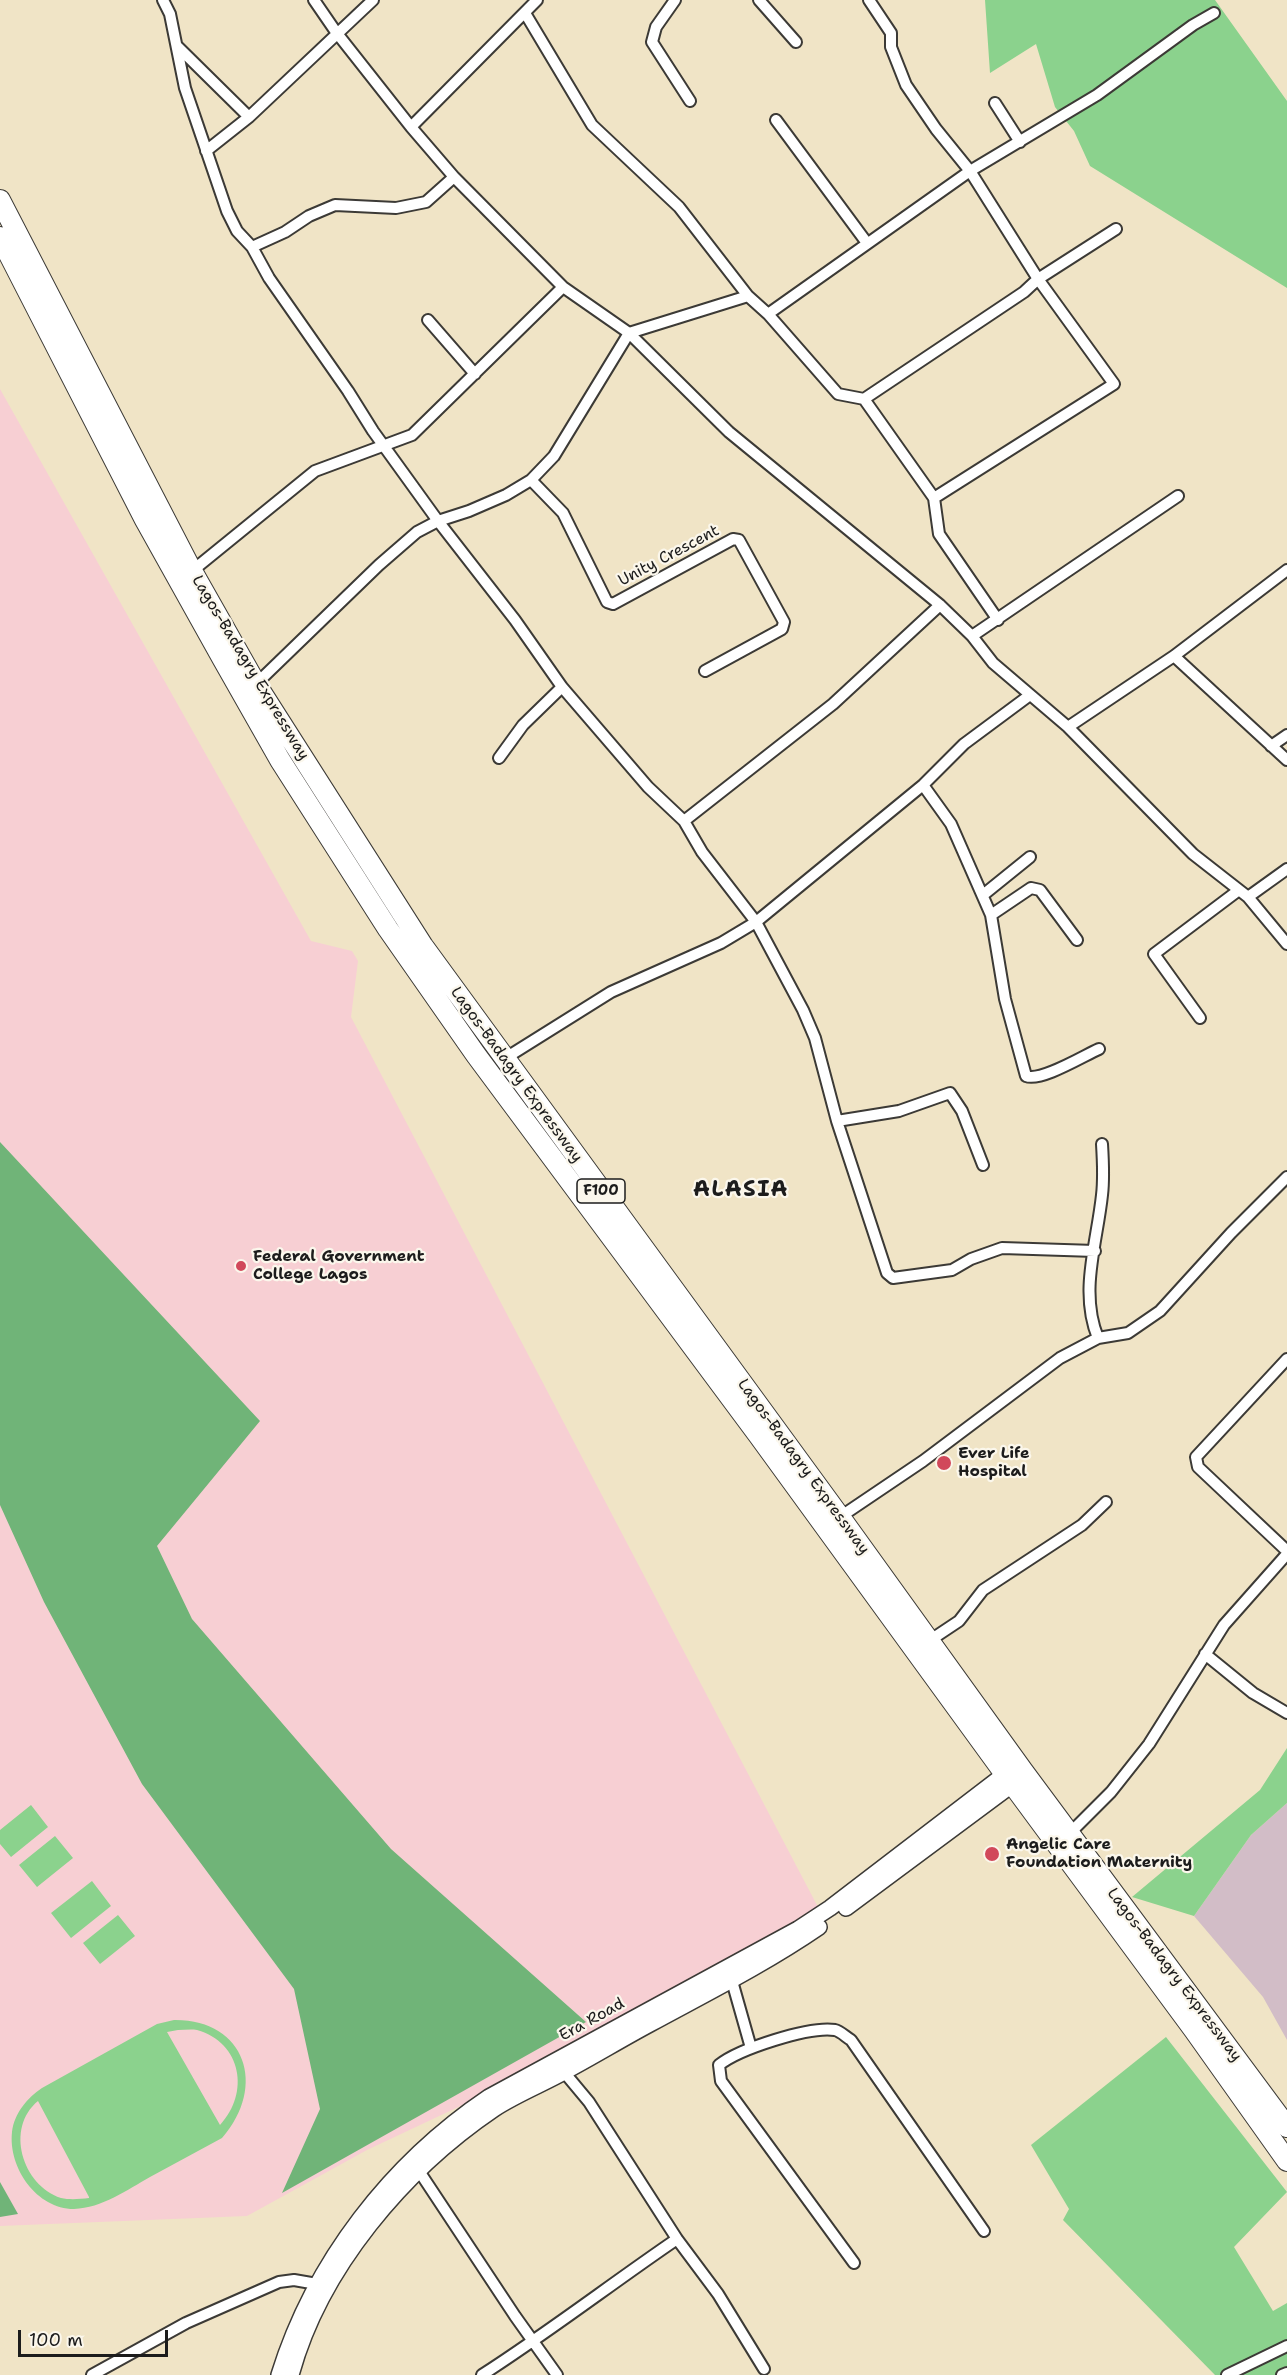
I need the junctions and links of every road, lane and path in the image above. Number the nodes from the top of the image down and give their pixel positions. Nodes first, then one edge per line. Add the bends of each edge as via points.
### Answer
1 (163, 0) edge
2 (314, 0) edge
3 (373, 0) edge
4 (537, 0) edge
5 (675, 0) edge
6 (759, 0) edge
7 (869, 0) edge
8 (1214, 13) dead end
9 (525, 14) junction
10 (336, 32) junction
11 (796, 42) dead end
12 (178, 47) junction
13 (690, 101) dead end
14 (995, 103) dead end
15 (249, 117) junction
16 (776, 120) dead end
17 (411, 127) junction
18 (1020, 142) junction
19 (206, 151) junction
20 (970, 171) junction
21 (454, 177) junction
22 (0, 200) edge
23 (1116, 229) dead end
24 (0, 237) edge
25 (867, 243) junction
26 (252, 247) junction
27 (1038, 279) junction
28 (563, 287) junction
29 (748, 296) junction
30 (768, 314) junction
31 (428, 320) dead end
32 (629, 333) junction
33 (475, 374) junction
34 (864, 399) junction
35 (384, 445) junction
36 (531, 480) junction
37 (1178, 496) dead end
38 (934, 498) junction
39 (438, 521) junction
40 (1287, 570) edge
41 (192, 571) junction
42 (940, 605) junction
43 (998, 620) junction
44 (972, 636) junction
45 (1174, 656) junction
46 (705, 670) dead end
47 (256, 684) junction
48 (562, 687) junction
49 (1030, 695) junction
50 (1068, 727) junction
51 (1287, 735) edge
52 (1271, 746) junction
53 (499, 758) dead end
54 (1287, 760) edge
55 (923, 784) junction
56 (684, 821) junction
57 (1030, 857) dead end
58 (1287, 869) edge
59 (1243, 894) junction
60 (983, 895) junction
61 (991, 915) junction
62 (756, 922) junction
63 (1077, 940) dead end
64 (1287, 944) edge
65 (1200, 1018) dead end
66 (1099, 1049) dead end
67 (504, 1059) junction
68 (837, 1121) junction
69 (1102, 1143) dead end
70 (983, 1165) dead end
71 (1287, 1177) edge
72 (1095, 1251) junction
73 (1098, 1338) junction
74 (1287, 1359) edge
75 (1106, 1502) dead end
76 (840, 1516) junction
77 (1287, 1552) edge
78 (929, 1641) junction
79 (1205, 1654) junction
80 (1287, 1713) edge
81 (1009, 1779) junction
82 (1069, 1834) junction
83 (732, 1981) junction
84 (751, 2048) junction
85 (564, 2072) junction
86 (1287, 2127) edge
87 (1287, 2161) edge
88 (419, 2171) junction
89 (365, 2222) junction
90 (984, 2231) dead end
91 (677, 2239) junction
92 (854, 2263) dead end
93 (317, 2284) junction
94 (534, 2342) junction
95 (1287, 2346) edge
96 (764, 2369) dead end
97 (1287, 2373) edge
98 (92, 2375) edge
99 (279, 2375) edge
100 (291, 2375) edge
101 (482, 2375) edge
102 (557, 2375) edge
103 (1227, 2375) edge
104 (1282, 2375) edge

1 - 12 street
2 - 10 street
3 - 10 street
4 - 9 street
5 - 13 street via 656,27 652,42
6 - 11 street
7 - 20 street via 891,33 891,47 906,85
8 - 18 street via 1097,95
9 - 17 street
9 - 29 street via 592,125 679,207
10 - 15 street
10 - 17 street
12 - 15 street
12 - 19 street via 185,88
14 - 18 street
15 - 19 street
16 - 25 street
17 - 21 street
18 - 20 street
19 - 26 street via 227,211 237,231
20 - 25 street
20 - 27 street
21 - 26 street via 426,202 396,208 335,205
21 - 28 street
22 - 41 highway, Lagos-Badagry Expressway / F100
23 - 27 street
24 - 81 highway, Lagos-Badagry Expressway / F100 via 145,520 222,658 280,760 388,929 476,1055
25 - 30 street
26 - 35 street
27 - 34 street
27 - 38 street via 1114,384
28 - 32 street
28 - 33 street
29 - 30 street
29 - 32 street
30 - 34 street via 838,394
31 - 33 street
32 - 36 street via 554,456
32 - 42 street via 729,432
33 - 35 street via 412,435
34 - 38 street
35 - 39 street
35 - 41 street via 315,471
36 - 39 street via 506,495
36 - 46 street, Unity Crescent via 562,513 607,602 613,603 733,539 739,540 784,622 782,629
37 - 43 street
38 - 43 street via 939,534
39 - 47 street via 417,532 379,565
39 - 48 street
40 - 45 street
41 - 47 highway, Lagos-Badagry Expressway / F100
42 - 44 street
42 - 56 street via 833,704
43 - 44 street
44 - 49 street via 993,663
45 - 50 street
45 - 52 street
47 - 67 highway, Lagos-Badagry Expressway / F100 via 423,946
48 - 53 street via 523,725
48 - 56 street via 648,787
49 - 50 street
49 - 55 street via 964,744
50 - 59 street via 1193,854
51 - 52 street
52 - 54 street
55 - 60 street via 951,824
55 - 62 street
56 - 62 street via 702,852
57 - 60 street
58 - 59 street
59 - 64 street
59 - 65 street via 1154,954
60 - 61 street
61 - 63 street via 1036,887
61 - 66 street via 1005,999 1026,1076 1050,1072
62 - 67 street via 721,943 611,992
62 - 68 street via 815,1038
67 - 76 highway, Lagos-Badagry Expressway / F100
68 - 70 street via 899,1111 950,1093 962,1111
68 - 72 street via 887,1273 893,1278 952,1270 1002,1248
69 - 72 street via 1103,1192
71 - 73 street via 1160,1311 1128,1333
72 - 73 street via 1088,1285 1089,1309
73 - 76 street via 1060,1358 923,1461
74 - 77 street via 1196,1457 1198,1467
75 - 78 street via 1082,1525 983,1590 959,1621
76 - 78 highway, Lagos-Badagry Expressway / F100
77 - 79 street via 1224,1625
78 - 82 highway, Lagos-Badagry Expressway / F100
79 - 80 street via 1253,1693
79 - 82 street via 1149,1744
81 - 83 main road via 834,1917
81 - 87 highway, Lagos-Badagry Expressway / F100
81 - 89 main road, Era Road via 798,1929 468,2111 407,2164 375,2199
82 - 86 highway, Lagos-Badagry Expressway / F100
83 - 84 street
83 - 85 main road
84 - 90 street via 815,2031 837,2030 851,2040
84 - 92 street via 719,2065 721,2081
85 - 88 main road via 496,2108
85 - 91 street via 589,2103
88 - 89 main road
88 - 94 street
89 - 93 main road, Era Road via 344,2239
89 - 100 main road via 322,2298
91 - 94 street
91 - 96 street via 718,2294
93 - 98 street via 279,2282 186,2323
93 - 99 main road, Era Road via 300,2316
94 - 101 street
94 - 102 street
95 - 103 street
97 - 104 street

